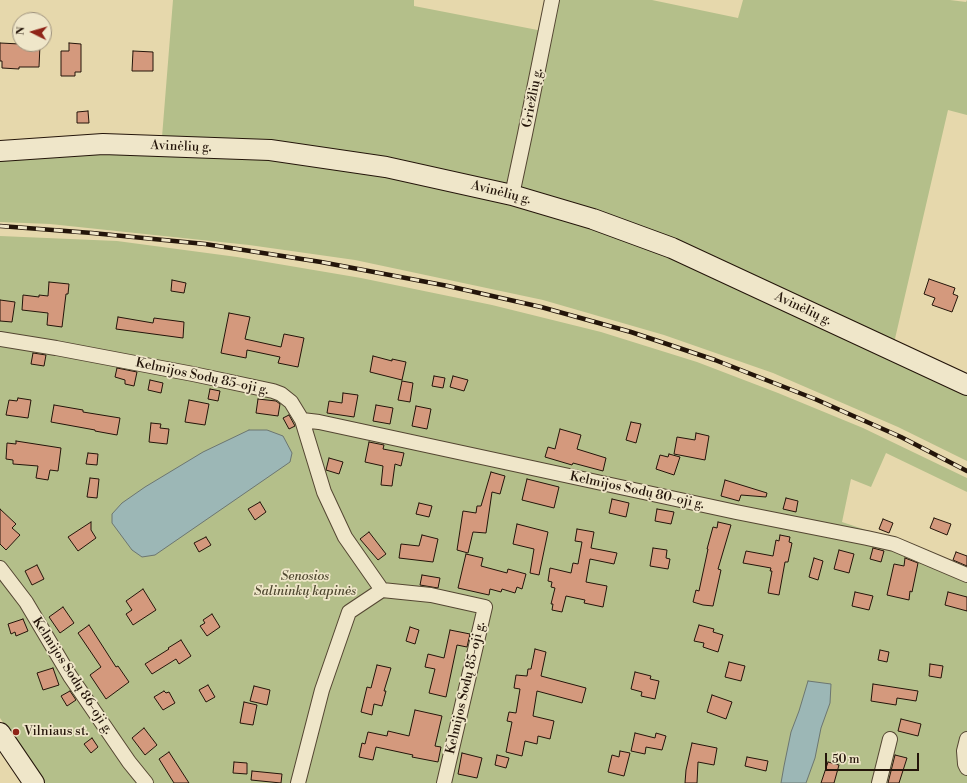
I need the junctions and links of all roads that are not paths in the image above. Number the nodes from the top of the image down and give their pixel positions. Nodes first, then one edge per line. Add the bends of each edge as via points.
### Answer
1 (552, 0) edge
2 (0, 151) edge
3 (512, 195) junction
4 (0, 339) edge
5 (967, 385) edge
6 (302, 420) junction
7 (0, 568) edge
8 (967, 575) edge
9 (382, 590) junction
10 (0, 733) edge
11 (890, 739) dead end
12 (967, 739) edge
13 (967, 768) edge
14 (34, 783) edge
15 (146, 783) edge
16 (298, 783) edge
17 (444, 783) edge
18 (879, 783) edge

1 - 3 street, Griežlių g.
2 - 3 main road, Avinėlių g. via 103,144 270,150 386,167
3 - 5 main road, Avinėlių g. via 593,219 672,248
4 - 6 street, Kelmijos Sodų 85-oji g. via 171,370 281,394 291,402
6 - 8 street, Kelmijos Sodų 80-oji g. via 894,544
6 - 9 street, Kelmijos Sodų 85-oji g. via 324,492 334,514 345,537
7 - 15 street, Kelmijos Sodų 86-oji g. via 26,602 70,676
9 - 16 street via 349,612 322,690
9 - 17 street, Kelmijos Sodų 85-oji g. via 431,595 485,607
10 - 14 main road
11 - 18 street
12 - 13 street via 964,764

